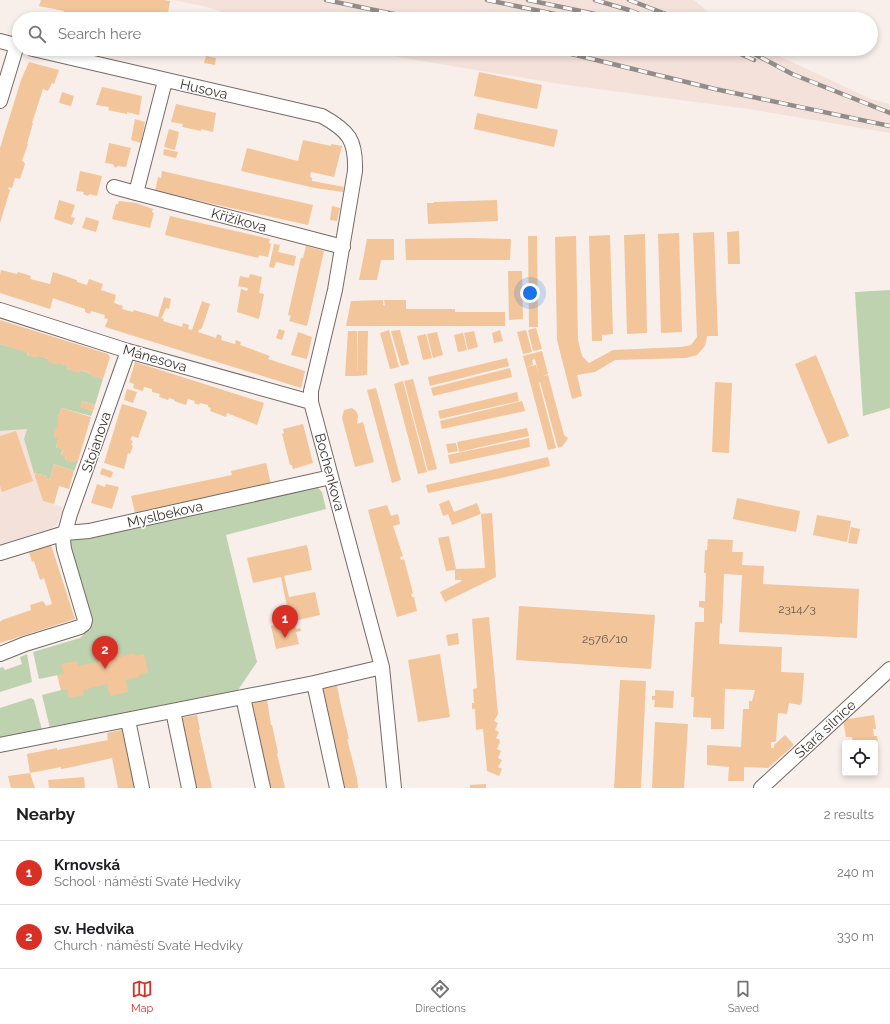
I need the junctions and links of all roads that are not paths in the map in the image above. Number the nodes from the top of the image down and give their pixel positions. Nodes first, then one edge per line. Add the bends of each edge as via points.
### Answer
1 (0, 41) edge
2 (12, 44) edge
3 (14, 56) edge
4 (62, 56) edge
5 (165, 81) junction
6 (0, 101) edge
7 (356, 155) joint
8 (114, 187) dead end
9 (136, 193) junction
10 (343, 247) junction
11 (0, 310) edge
12 (128, 351) junction
13 (311, 402) junction
14 (331, 477) junction
15 (65, 533) junction
16 (0, 553) edge
17 (0, 654) edge
18 (382, 667) junction
19 (890, 669) edge
20 (314, 683) junction
21 (243, 697) junction
22 (173, 711) junction
23 (128, 720) junction
24 (0, 745) edge
25 (142, 788) edge
26 (189, 788) edge
27 (263, 788) edge
28 (337, 788) edge
29 (394, 788) edge
30 (761, 788) edge

1 - 2 street
3 - 6 street
4 - 5 street, Husova
5 - 7 street, Husova via 322,116 345,131 352,141
5 - 9 street
7 - 10 street, Bochenkova
8 - 9 street, Křižíkova
9 - 10 street, Křižíkova
10 - 13 street, Bochenkova via 311,391
11 - 12 street, Mánesova
12 - 13 street, Mánesova
12 - 15 street, Stojanova
13 - 14 street, Bochenkova
14 - 15 street, Myslbekova via 89,531
14 - 18 street, Bochenkova
15 - 16 street, Myslbekova
15 - 17 street, Stojanova via 63,545 84,624
18 - 20 street
18 - 29 street, Bochenkova
19 - 30 street, Stará silnice
20 - 21 street
20 - 28 street
21 - 22 street
21 - 27 street
22 - 23 street
22 - 26 street
23 - 24 street
23 - 25 street

